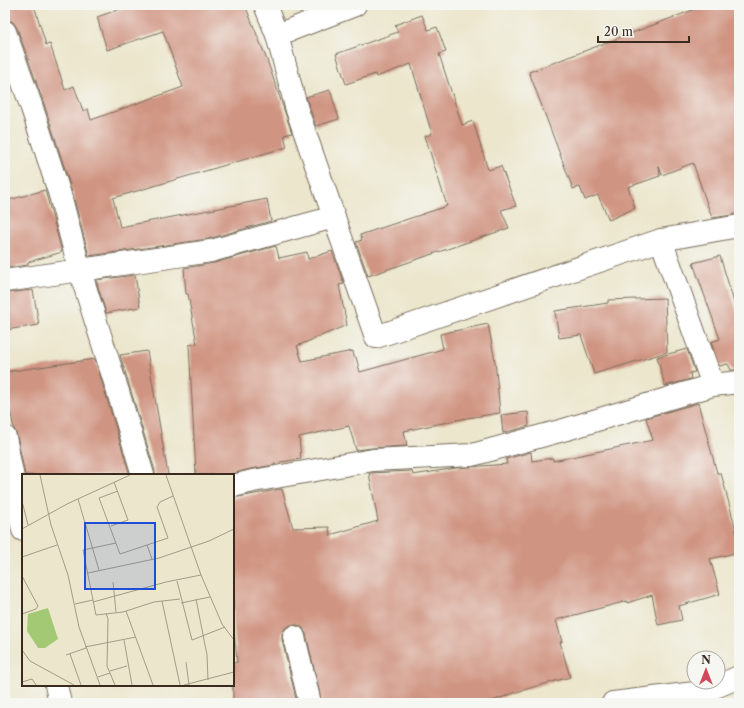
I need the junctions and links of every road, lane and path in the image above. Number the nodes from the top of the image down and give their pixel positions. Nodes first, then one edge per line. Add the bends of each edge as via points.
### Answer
1 (265, 5) edge
2 (355, 5) edge
3 (5, 32) edge
4 (277, 36) junction
5 (334, 217) junction
6 (739, 226) edge
7 (661, 240) junction
8 (80, 271) junction
9 (5, 281) edge
10 (739, 382) edge
11 (713, 385) junction
12 (5, 437) edge
13 (143, 474) edge
14 (234, 486) edge
15 (22, 525) edge
16 (294, 637) dead end
17 (739, 677) edge
18 (56, 686) edge
19 (60, 703) edge
20 (310, 703) edge
21 (613, 703) edge

1 - 4 street
2 - 4 street
3 - 8 street via 60,195
4 - 5 street via 297,110
5 - 7 street via 376,337
5 - 8 street via 211,251
6 - 7 street
7 - 11 street
8 - 9 street
8 - 13 street
10 - 11 street
11 - 14 street via 472,455 373,460
12 - 15 street
16 - 20 street
17 - 21 street via 703,692
18 - 19 street

